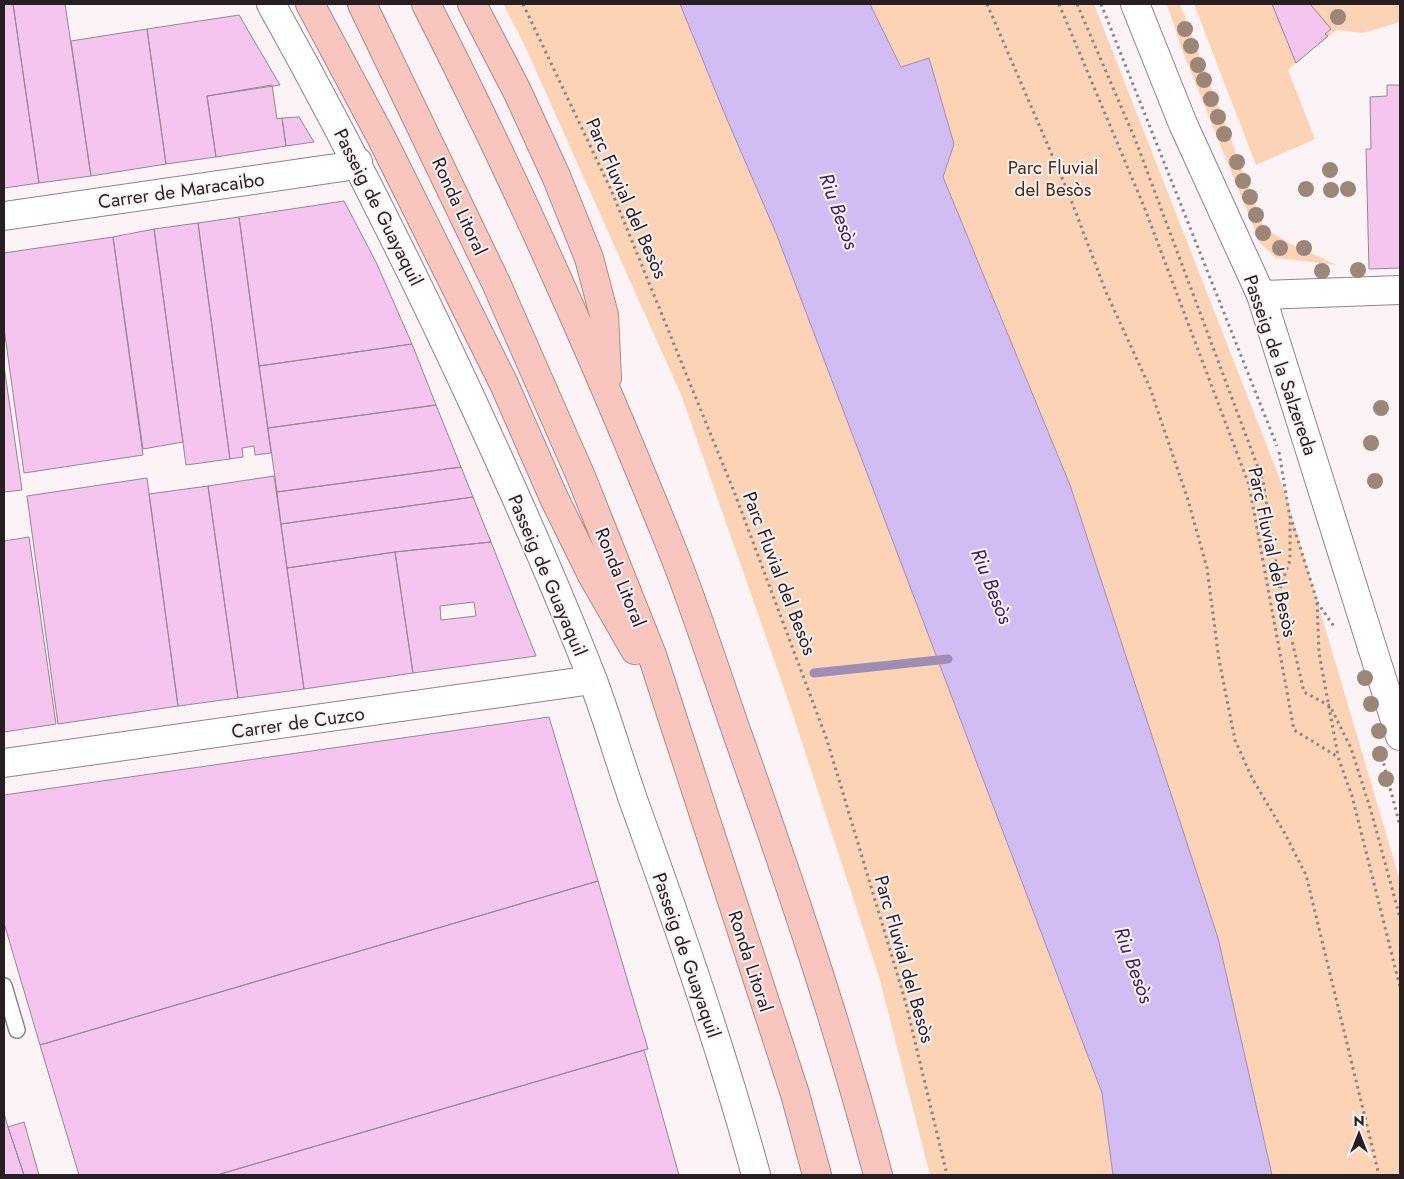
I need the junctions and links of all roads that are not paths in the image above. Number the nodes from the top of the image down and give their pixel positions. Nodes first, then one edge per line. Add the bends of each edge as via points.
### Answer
1 (271, 4) edge
2 (310, 4) edge
3 (362, 4) edge
4 (426, 4) edge
5 (472, 4) edge
6 (1134, 4) edge
7 (358, 162) junction
8 (4, 216) edge
9 (1400, 290) edge
10 (1260, 295) junction
11 (608, 394) junction
12 (592, 680) junction
13 (670, 710) junction
14 (1391, 744) edge
15 (4, 763) edge
16 (4, 986) edge
17 (17, 1030) dead end
18 (756, 1175) edge
19 (817, 1175) edge
20 (878, 1175) edge

1 - 7 street, Passeig de Guayaquil
2 - 13 highway via 382,139 504,384 592,575
3 - 13 highway, Ronda Litoral via 496,283 574,461 652,655
4 - 11 highway via 506,167
5 - 11 highway via 517,91 588,258 604,314
6 - 10 street, Passeig de la Salzereda via 1183,124
7 - 8 street, Carrer de Maracaibo via 343,167
7 - 12 street, Passeig de Guayaquil via 520,505
9 - 10 street
10 - 14 street, Passeig de la Salzereda
11 - 20 highway via 676,560 769,822
12 - 15 street, Carrer de Cuzco
12 - 18 street, Passeig de Guayaquil via 705,1004
13 - 19 highway, Ronda Litoral via 795,1094
16 - 17 lane

